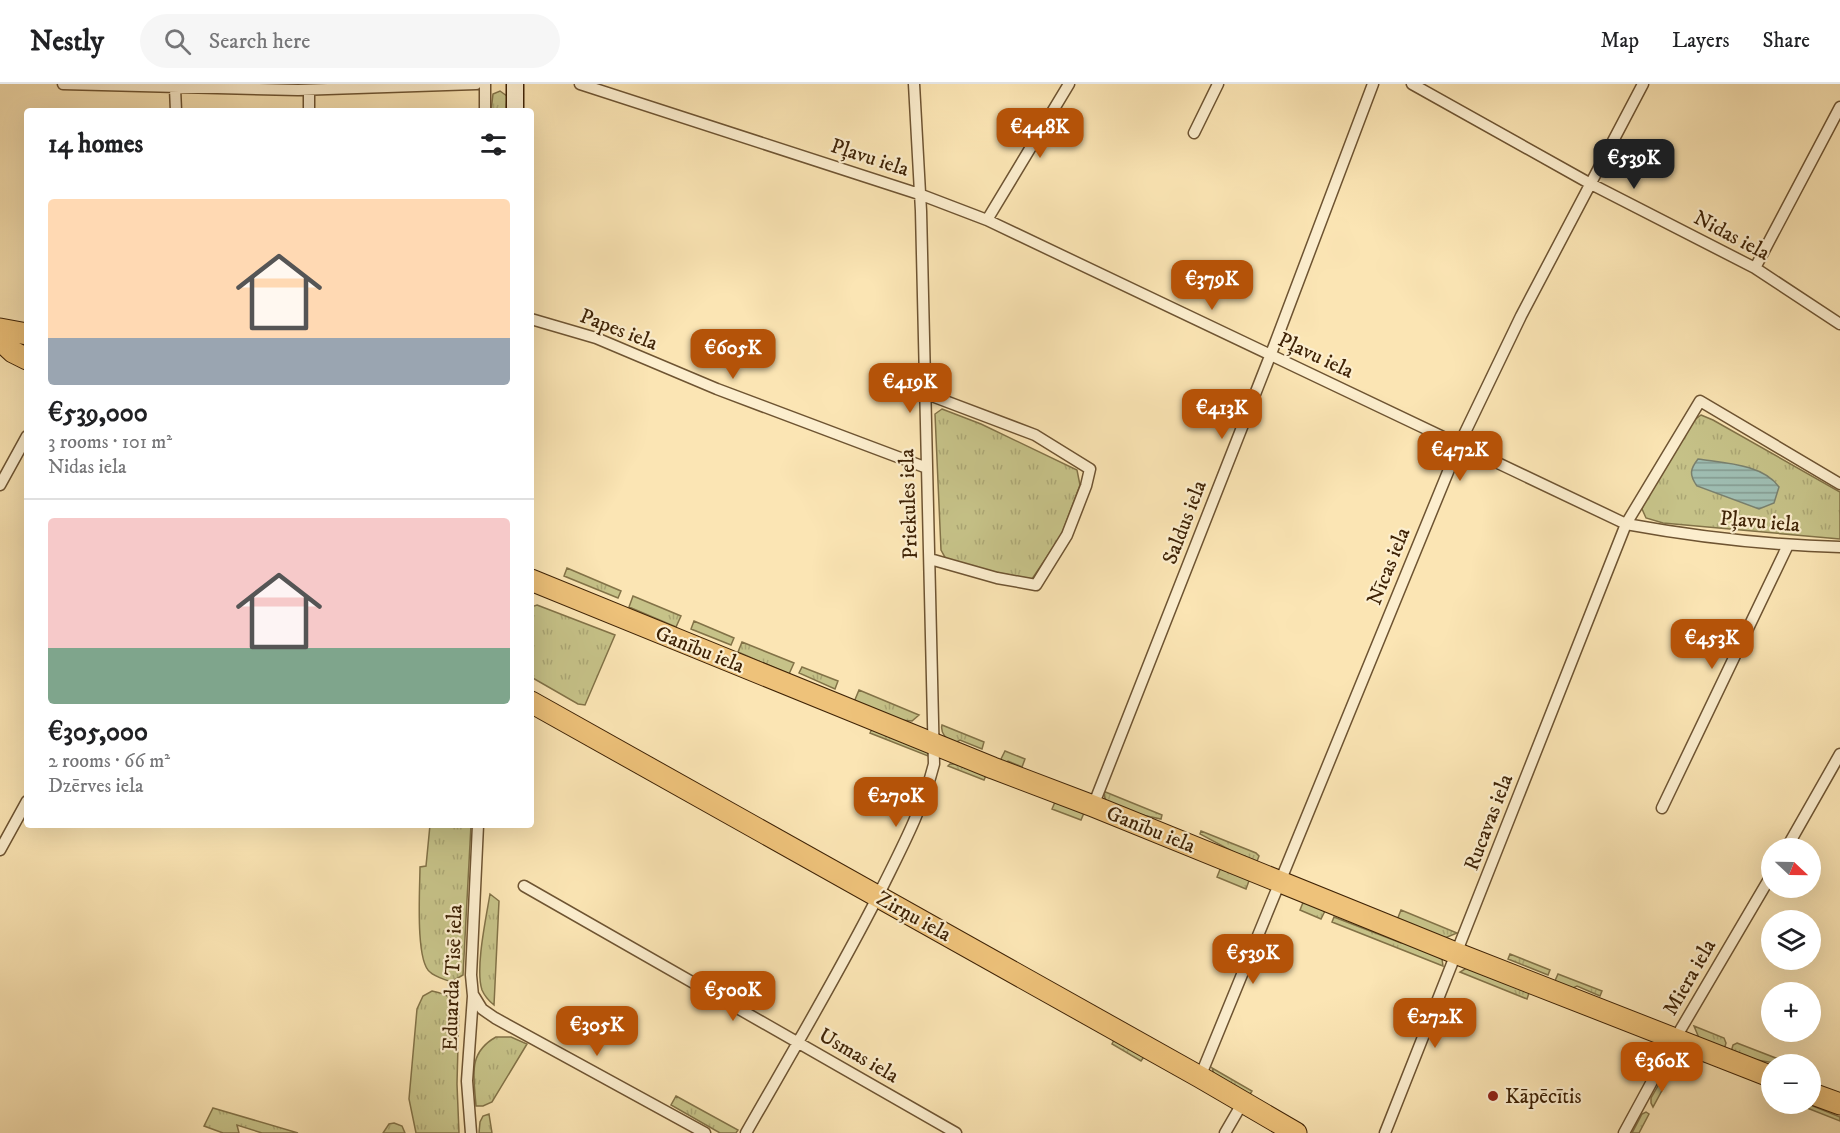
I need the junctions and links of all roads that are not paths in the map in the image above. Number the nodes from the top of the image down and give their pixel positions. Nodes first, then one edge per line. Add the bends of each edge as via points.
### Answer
1 (63, 84) edge
2 (476, 84) edge
3 (485, 84) edge
4 (515, 84) edge
5 (580, 84) edge
6 (914, 84) edge
7 (1069, 84) edge
8 (1218, 84) edge
9 (1373, 84) edge
10 (1412, 84) edge
11 (1643, 84) edge
12 (175, 88) junction
13 (301, 88) edge
14 (1840, 107) edge
15 (176, 108) edge
16 (308, 108) edge
17 (485, 108) edge
18 (515, 108) edge
19 (1194, 133) dead end
20 (1589, 183) junction
21 (919, 194) junction
22 (987, 220) junction
23 (1755, 268) junction
24 (534, 320) edge
25 (1840, 324) edge
26 (0, 329) edge
27 (24, 333) edge
28 (0, 340) edge
29 (1270, 355) junction
30 (24, 358) edge
31 (924, 393) junction
32 (24, 441) edge
33 (1459, 445) junction
34 (927, 468) junction
35 (1840, 484) edge
36 (0, 485) edge
37 (1626, 524) junction
38 (1788, 545) junction
39 (1840, 546) edge
40 (930, 559) junction
41 (534, 581) edge
42 (534, 704) edge
43 (534, 717) edge
44 (558, 717) junction
45 (935, 744) junction
46 (1840, 756) edge
47 (24, 806) edge
48 (1093, 806) junction
49 (1662, 808) dead end
50 (478, 828) edge
51 (1792, 838) edge
52 (0, 850) edge
53 (1279, 881) junction
54 (524, 886) dead end
55 (1761, 893) edge
56 (878, 895) junction
57 (1458, 954) junction
58 (473, 996) junction
59 (1675, 1039) junction
60 (797, 1042) junction
61 (1761, 1073) edge
62 (1200, 1077) junction
63 (1821, 1097) edge
64 (1243, 1102) junction
65 (1840, 1104) edge
66 (471, 1133) edge
67 (705, 1133) edge
68 (746, 1133) edge
69 (956, 1133) edge
70 (1225, 1133) edge
71 (1296, 1133) edge
72 (1386, 1133) edge
73 (1624, 1133) edge

1 - 12 street
2 - 13 street
3 - 17 street
4 - 18 street
5 - 21 street, Pļavu iela
6 - 21 street, Priekules iela
7 - 22 street
8 - 19 street
9 - 29 street, Saldus iela
10 - 20 street, Nidas iela
11 - 20 street, Nīcas iela
12 - 13 street
12 - 15 street
13 - 16 street
14 - 23 street
20 - 23 street, Nidas iela
20 - 33 street, Nīcas iela
21 - 22 street, Pļavu iela
21 - 31 street, Priekules iela
22 - 29 street, Pļavu iela
23 - 25 street, Nidas iela
24 - 34 street, Papes iela via 596,338 717,389
26 - 27 highway
28 - 30 highway
29 - 33 street, Pļavu iela
29 - 48 street, Saldus iela
31 - 34 street, Priekules iela
31 - 40 street via 1035,435 1090,469 1067,535 1036,585
32 - 36 street
33 - 37 street, Pļavu iela
33 - 53 street, Nīcas iela
34 - 40 street, Priekules iela
35 - 37 street, Rucavas iela via 1700,401
37 - 38 street, Pļavu iela
37 - 57 street, Rucavas iela
38 - 39 street, Pļavu iela
38 - 49 street
40 - 45 street, Priekules iela
41 - 45 highway, Ganību iela
42 - 44 highway, Zirņu iela
43 - 44 street
44 - 56 highway, Zirņu iela
45 - 48 highway, Ganību iela
45 - 56 street, Priekules iela via 927,792
46 - 51 street
47 - 52 street
48 - 53 highway, Ganību iela
50 - 58 street, Eduarda Tisē iela
53 - 57 highway, Ganību iela
53 - 62 street, Nīcas iela
54 - 60 street, Usmas iela
55 - 59 street, Miera iela
56 - 60 street, Priekules iela
56 - 62 highway, Zirņu iela
57 - 59 highway, Ganību iela
57 - 72 street, Rucavas iela
58 - 66 street, Eduarda Tisē iela via 467,1081
58 - 67 street via 495,1018
59 - 61 highway, Ganību iela
59 - 73 street, Miera iela
60 - 68 street, Priekules iela
60 - 69 street, Usmas iela
62 - 64 highway, Zirņu iela
63 - 65 highway
64 - 70 street
64 - 71 highway, Zirņu iela

